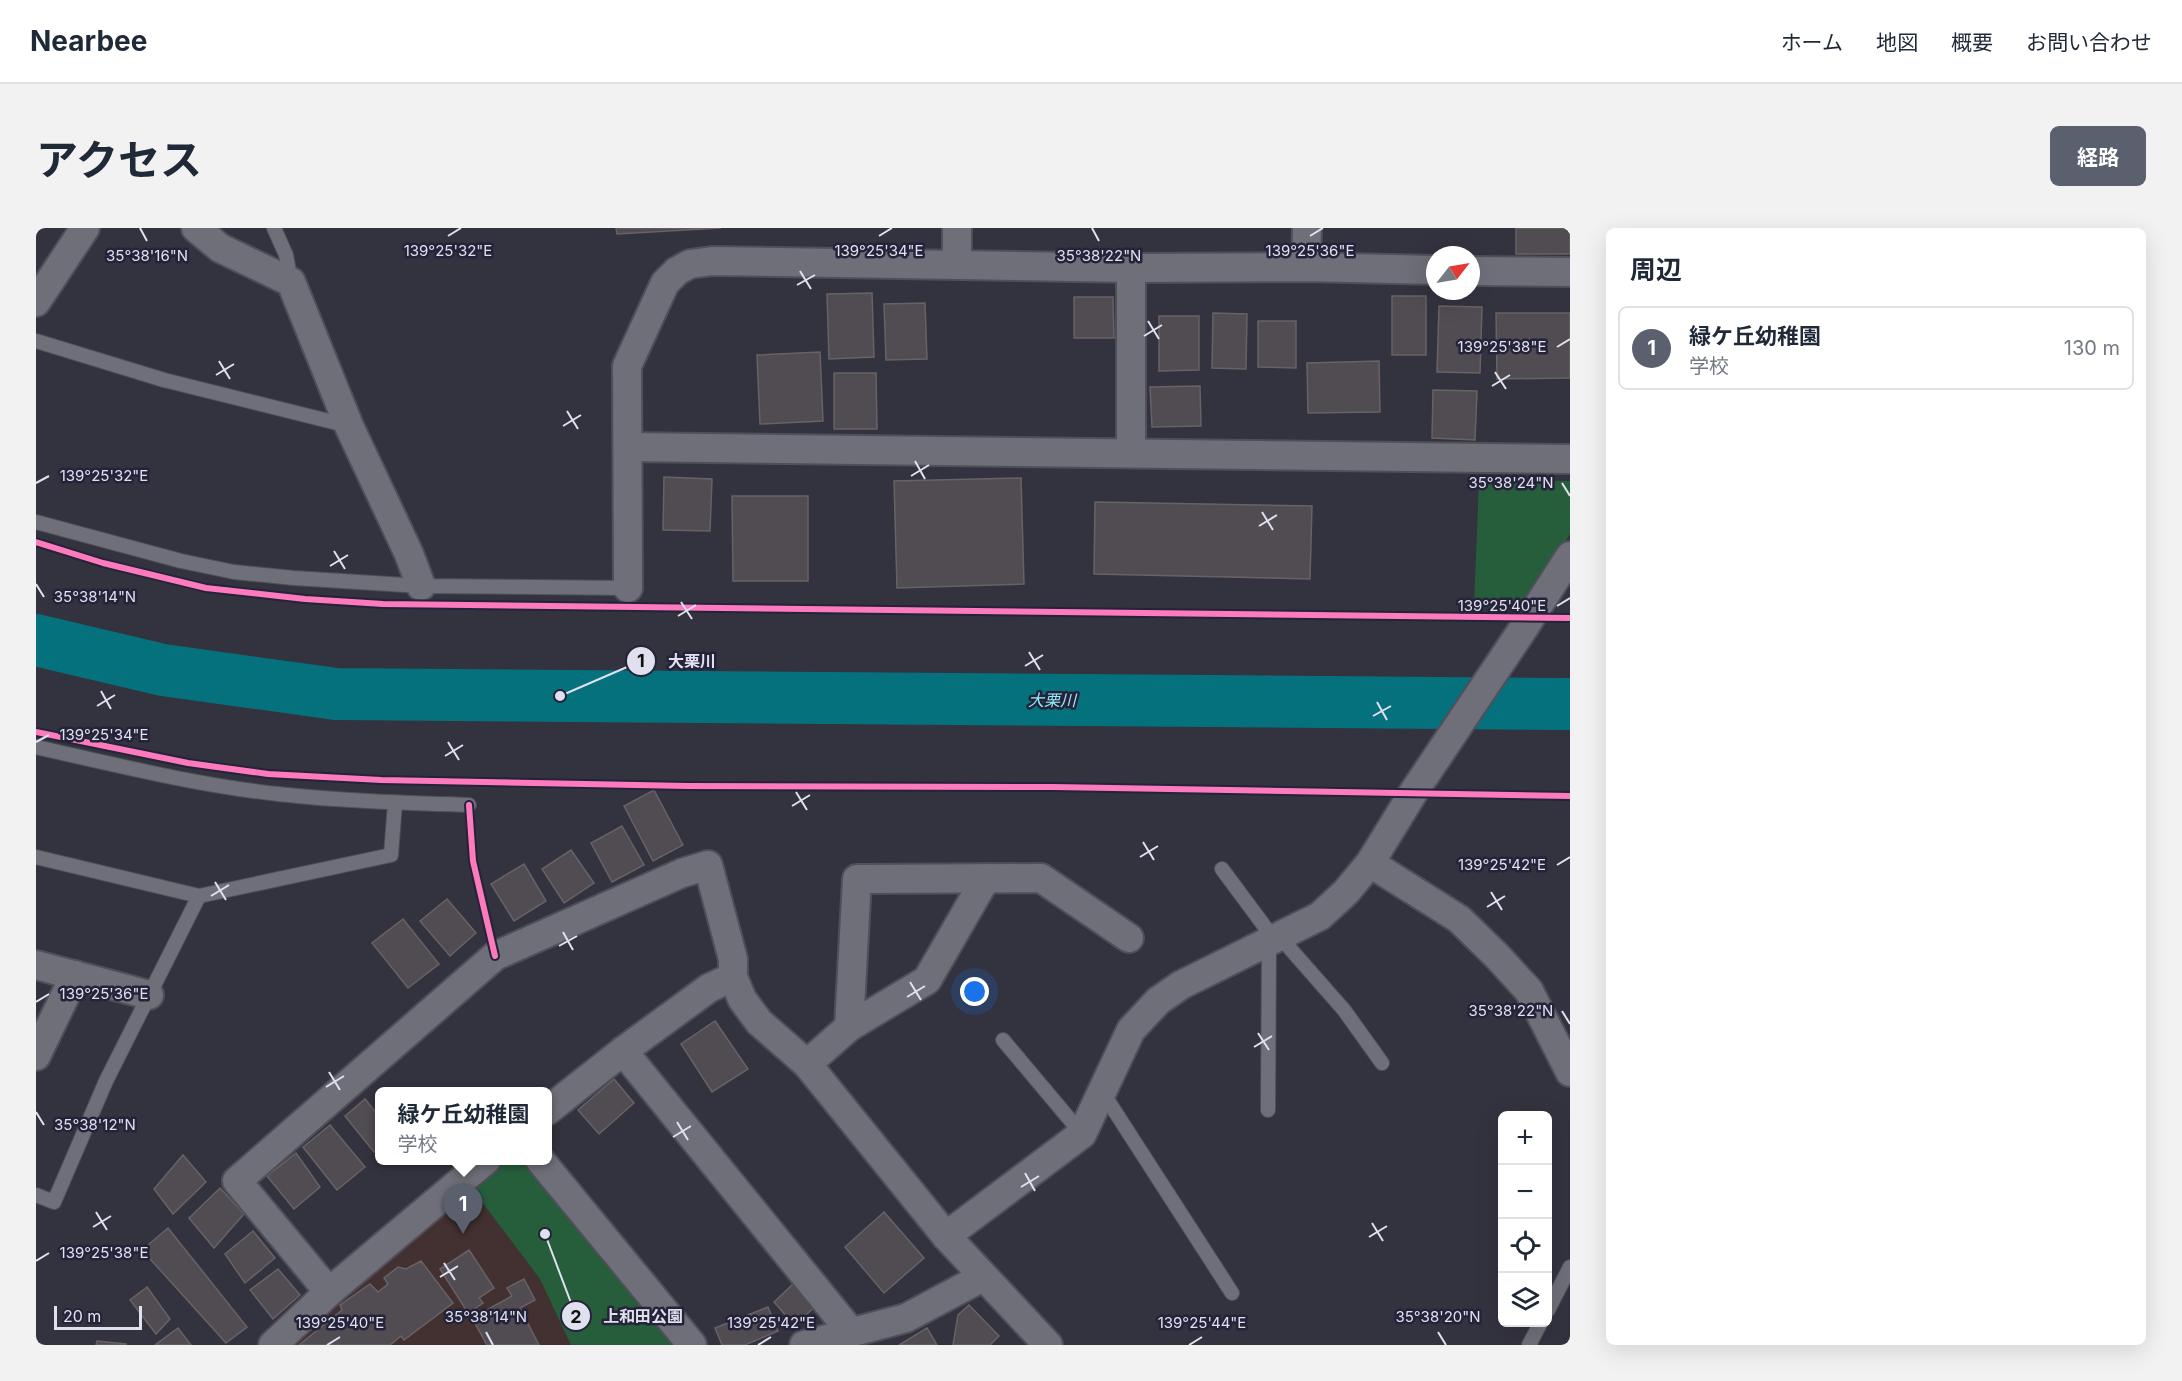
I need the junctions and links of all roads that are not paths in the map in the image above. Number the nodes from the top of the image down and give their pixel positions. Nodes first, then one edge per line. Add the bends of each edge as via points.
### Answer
1 (85, 228) edge
2 (196, 228) edge
3 (274, 228) edge
4 (957, 228) edge
5 (1307, 228) edge
6 (957, 264) junction
7 (1306, 267) junction
8 (1131, 268) junction
9 (1426, 270) edge
10 (1480, 271) edge
11 (1570, 272) edge
12 (291, 282) junction
13 (36, 302) edge
14 (36, 341) edge
15 (349, 426) junction
16 (628, 447) junction
17 (1131, 453) junction
18 (1570, 459) edge
19 (36, 522) edge
20 (1570, 556) edge
21 (421, 586) junction
22 (628, 588) joint
23 (36, 747) edge
24 (395, 803) junction
25 (469, 805) dead end
26 (36, 857) edge
27 (1370, 863) junction
28 (1222, 869) dead end
29 (986, 878) junction
30 (199, 896) junction
31 (1129, 938) dead end
32 (1274, 939) junction
33 (36, 965) edge
34 (75, 975) junction
35 (733, 977) junction
36 (149, 995) junction
37 (849, 1027) junction
38 (1003, 1040) dead end
39 (623, 1051) junction
40 (36, 1056) edge
41 (1382, 1063) dead end
42 (807, 1064) junction
43 (1570, 1072) edge
44 (1103, 1093) junction
45 (552, 1107) edge
46 (1268, 1110) dead end
47 (1082, 1134) junction
48 (481, 1165) edge
49 (543, 1165) edge
50 (36, 1195) edge
51 (946, 1236) junction
52 (1570, 1268) edge
53 (983, 1277) junction
54 (329, 1292) junction
55 (1232, 1293) dead end
56 (1552, 1302) edge
57 (1539, 1327) edge
58 (851, 1332) junction
59 (273, 1345) edge
60 (692, 1345) edge
61 (804, 1345) edge
62 (1048, 1345) edge
63 (1529, 1345) edge

1 - 13 street
2 - 12 street via 220,248
3 - 12 lane via 286,255
4 - 6 street
5 - 7 street
6 - 8 street
6 - 16 street via 712,261 690,264 677,271 665,283 627,366
7 - 8 street
7 - 9 street
8 - 17 street
10 - 11 street
12 - 15 street
14 - 15 lane via 164,380
15 - 21 street
16 - 17 street
16 - 22 street
17 - 18 street
19 - 21 lane via 234,572
20 - 27 street
21 - 22 lane
23 - 24 lane via 184,780 278,794
24 - 25 lane
24 - 30 lane via 391,855
26 - 30 lane
27 - 32 street via 1320,916
27 - 43 street via 1459,919 1498,957 1528,991
28 - 32 lane
29 - 31 street via 1041,878
29 - 37 street via 927,980
29 - 37 street via 857,879
30 - 36 lane
32 - 41 lane via 1344,1010
32 - 44 street via 1181,985 1158,1001 1131,1030
32 - 46 lane
33 - 34 street
34 - 36 street
34 - 40 street
35 - 39 street via 709,988
35 - 42 street via 742,999 759,1022
35 - 54 street via 734,958 708,865 495,956 237,1181
36 - 50 lane via 106,1081 54,1202
37 - 42 street
38 - 47 lane
39 - 45 street
39 - 58 street
42 - 51 street
44 - 47 street
44 - 55 lane
47 - 51 street
48 - 54 street
49 - 60 street
51 - 53 street
52 - 56 lane
53 - 58 street via 906,1318
53 - 62 street
54 - 59 street
57 - 63 lane
58 - 61 street

